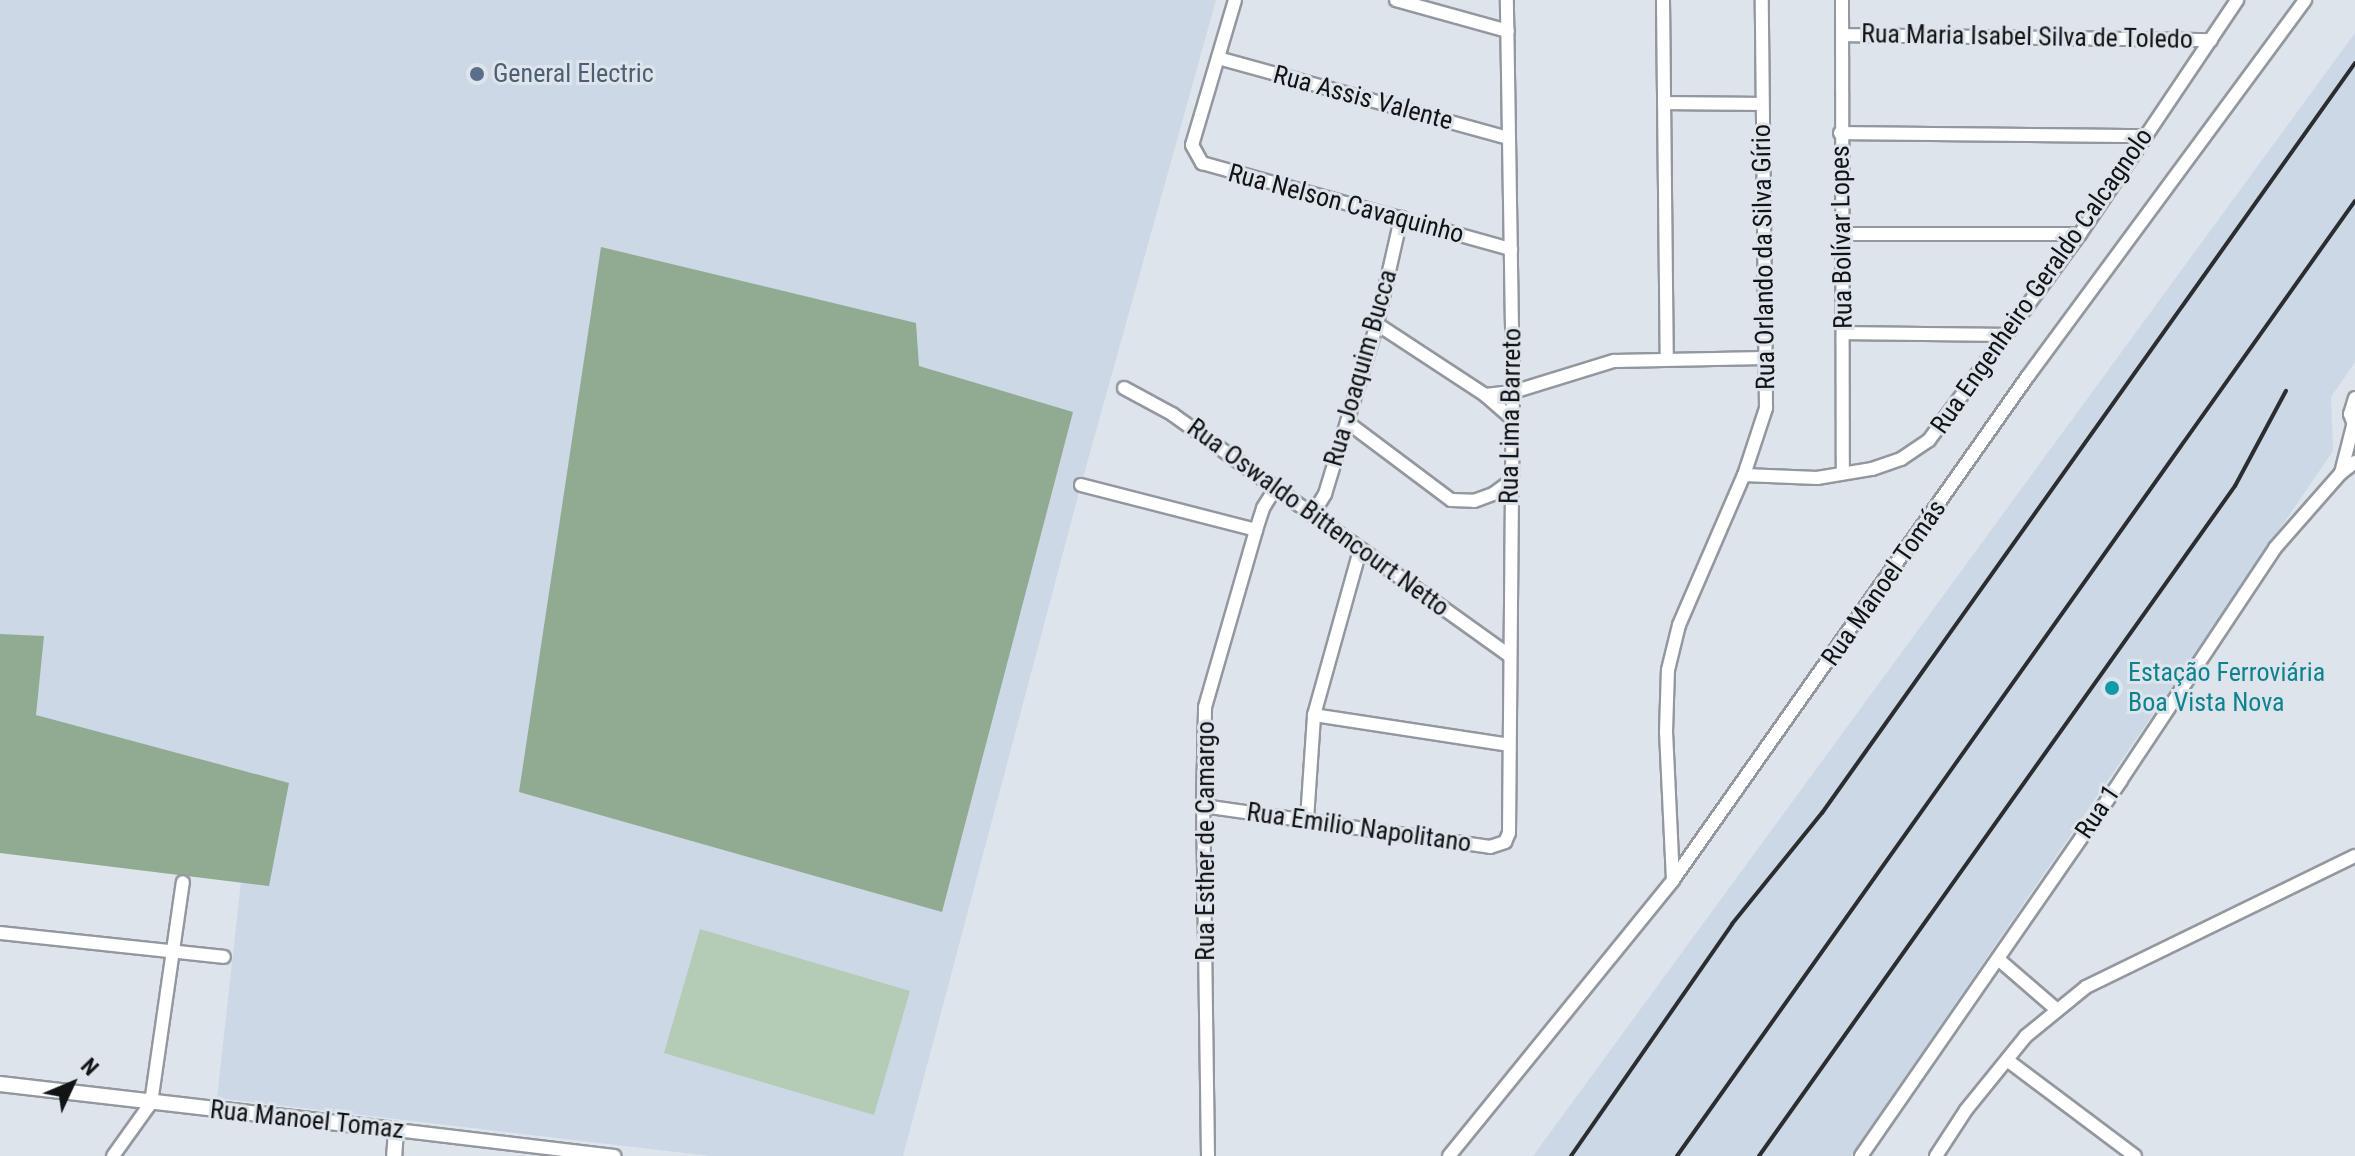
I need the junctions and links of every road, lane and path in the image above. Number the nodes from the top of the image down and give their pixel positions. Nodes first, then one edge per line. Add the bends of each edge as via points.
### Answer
1 (1235, 0) edge
2 (1396, 0) edge
3 (1507, 0) edge
4 (1663, 0) edge
5 (1762, 0) edge
6 (1842, 0) edge
7 (2237, 0) edge
8 (2305, 0) edge
9 (1508, 31) junction
10 (1843, 35) junction
11 (2211, 40) junction
12 (1218, 58) junction
13 (1664, 103) junction
14 (1761, 104) junction
15 (1840, 133) junction
16 (2146, 136) junction
17 (1508, 138) junction
18 (1401, 218) junction
19 (1842, 234) junction
20 (2080, 234) junction
21 (1511, 249) junction
22 (1377, 324) junction
23 (1843, 333) junction
24 (2006, 335) junction
25 (1765, 358) junction
26 (1667, 359) junction
27 (1124, 388) dead end
28 (1513, 392) junction
29 (1485, 395) junction
30 (2355, 398) edge
31 (1511, 418) junction
32 (1347, 422) junction
33 (2354, 426) edge
34 (2355, 462) edge
35 (1843, 473) junction
36 (2341, 473) junction
37 (1744, 475) junction
38 (1511, 481) junction
39 (1081, 485) dead end
40 (1275, 489) junction
41 (1493, 494) junction
42 (1510, 499) junction
43 (1312, 515) junction
44 (1256, 530) junction
45 (1360, 550) junction
46 (1509, 655) junction
47 (1314, 715) junction
48 (1509, 745) junction
49 (1203, 806) junction
50 (1307, 819) junction
51 (1509, 833) joint
52 (2355, 856) edge
53 (1673, 880) junction
54 (183, 882) dead end
55 (0, 933) edge
56 (173, 951) junction
57 (224, 957) dead end
58 (1998, 959) junction
59 (2057, 1010) junction
60 (2007, 1060) junction
61 (0, 1084) edge
62 (151, 1103) junction
63 (396, 1130) junction
64 (113, 1156) edge
65 (394, 1156) edge
66 (614, 1156) edge
67 (1208, 1156) edge
68 (1449, 1156) edge
69 (1861, 1156) edge
70 (1936, 1156) edge
71 (2135, 1156) edge

1 - 12 street
2 - 9 street
3 - 9 street, Rua Lima Barreto
4 - 13 street
5 - 14 street, Rua Orlando da Silva Gírio
6 - 10 street, Rua Bolívar Lopes
7 - 11 street, Rua Engenheiro Geraldo Calcagnolo
8 - 53 street, Rua Manoel Tomás via 2028,376
9 - 17 street, Rua Lima Barreto
10 - 11 street, Rua Maria Isabel Silva de Toledo
10 - 15 street, Rua Bolívar Lopes
11 - 16 street, Rua Engenheiro Geraldo Calcagnolo
12 - 17 street, Rua Assis Valente
12 - 18 street, Rua Nelson Cavaquinho via 1192,145 1210,168
13 - 14 street
13 - 26 street
14 - 25 street, Rua Orlando da Silva Gírio
15 - 16 street
15 - 19 street, Rua Bolívar Lopes
16 - 20 street, Rua Engenheiro Geraldo Calcagnolo
17 - 21 street, Rua Lima Barreto
18 - 21 street, Rua Nelson Cavaquinho
18 - 22 street, Rua Joaquim Bucca
19 - 20 street
19 - 23 street, Rua Bolívar Lopes
20 - 24 street, Rua Engenheiro Geraldo Calcagnolo
21 - 28 street, Rua Lima Barreto
22 - 29 street
22 - 32 street, Rua Joaquim Bucca
23 - 24 street
23 - 35 street, Rua Bolívar Lopes
24 - 35 street, Rua Engenheiro Geraldo Calcagnolo via 1929,440 1901,459
25 - 26 street
25 - 37 street, Rua Orlando da Silva Gírio via 1766,408
26 - 28 street via 1614,361
27 - 40 street, Rua Oswaldo Bittencourt Netto via 1172,414
28 - 29 street
28 - 31 street, Rua Lima Barreto
29 - 31 street
30 - 33 street, Rua 1 via 2350,414
31 - 38 street, Rua Lima Barreto
32 - 41 street via 1451,500 1474,501
32 - 43 street, Rua Joaquim Bucca via 1325,494
33 - 36 street, Rua 1
34 - 36 street, Rua 1
35 - 37 street, Rua Engenheiro Geraldo Calcagnolo via 1796,479
36 - 58 street, Rua 1 via 2275,548
37 - 53 street, Rua Orlando da Silva Gírio via 1679,625 1668,670
38 - 41 street
38 - 42 street, Rua Lima Barreto
39 - 44 street
40 - 43 street, Rua Oswaldo Bittencourt Netto
40 - 44 street, Rua Esther de Camargo
41 - 42 street
42 - 46 street, Rua Lima Barreto
43 - 45 street, Rua Oswaldo Bittencourt Netto
44 - 49 street, Rua Esther de Camargo via 1205,707
45 - 46 street, Rua Oswaldo Bittencourt Netto
45 - 47 street
46 - 48 street, Rua Lima Barreto
47 - 48 street
47 - 50 street
48 - 51 street, Rua Lima Barreto
49 - 50 street, Rua Emilio Napolitano
49 - 67 street, Rua Esther de Camargo
50 - 51 street, Rua Emilio Napolitano via 1490,847 1505,842
52 - 59 street via 2086,987
53 - 68 street, Rua Manoel Tomás
54 - 56 street
55 - 56 street
56 - 57 street
56 - 62 street
58 - 59 street
58 - 69 street, Rua 1
59 - 60 street
60 - 70 street
60 - 71 street
61 - 62 street, Rua Manoel Tomaz
62 - 63 street, Rua Manoel Tomaz
62 - 64 street
63 - 65 street
63 - 66 street, Rua Manoel Tomaz

